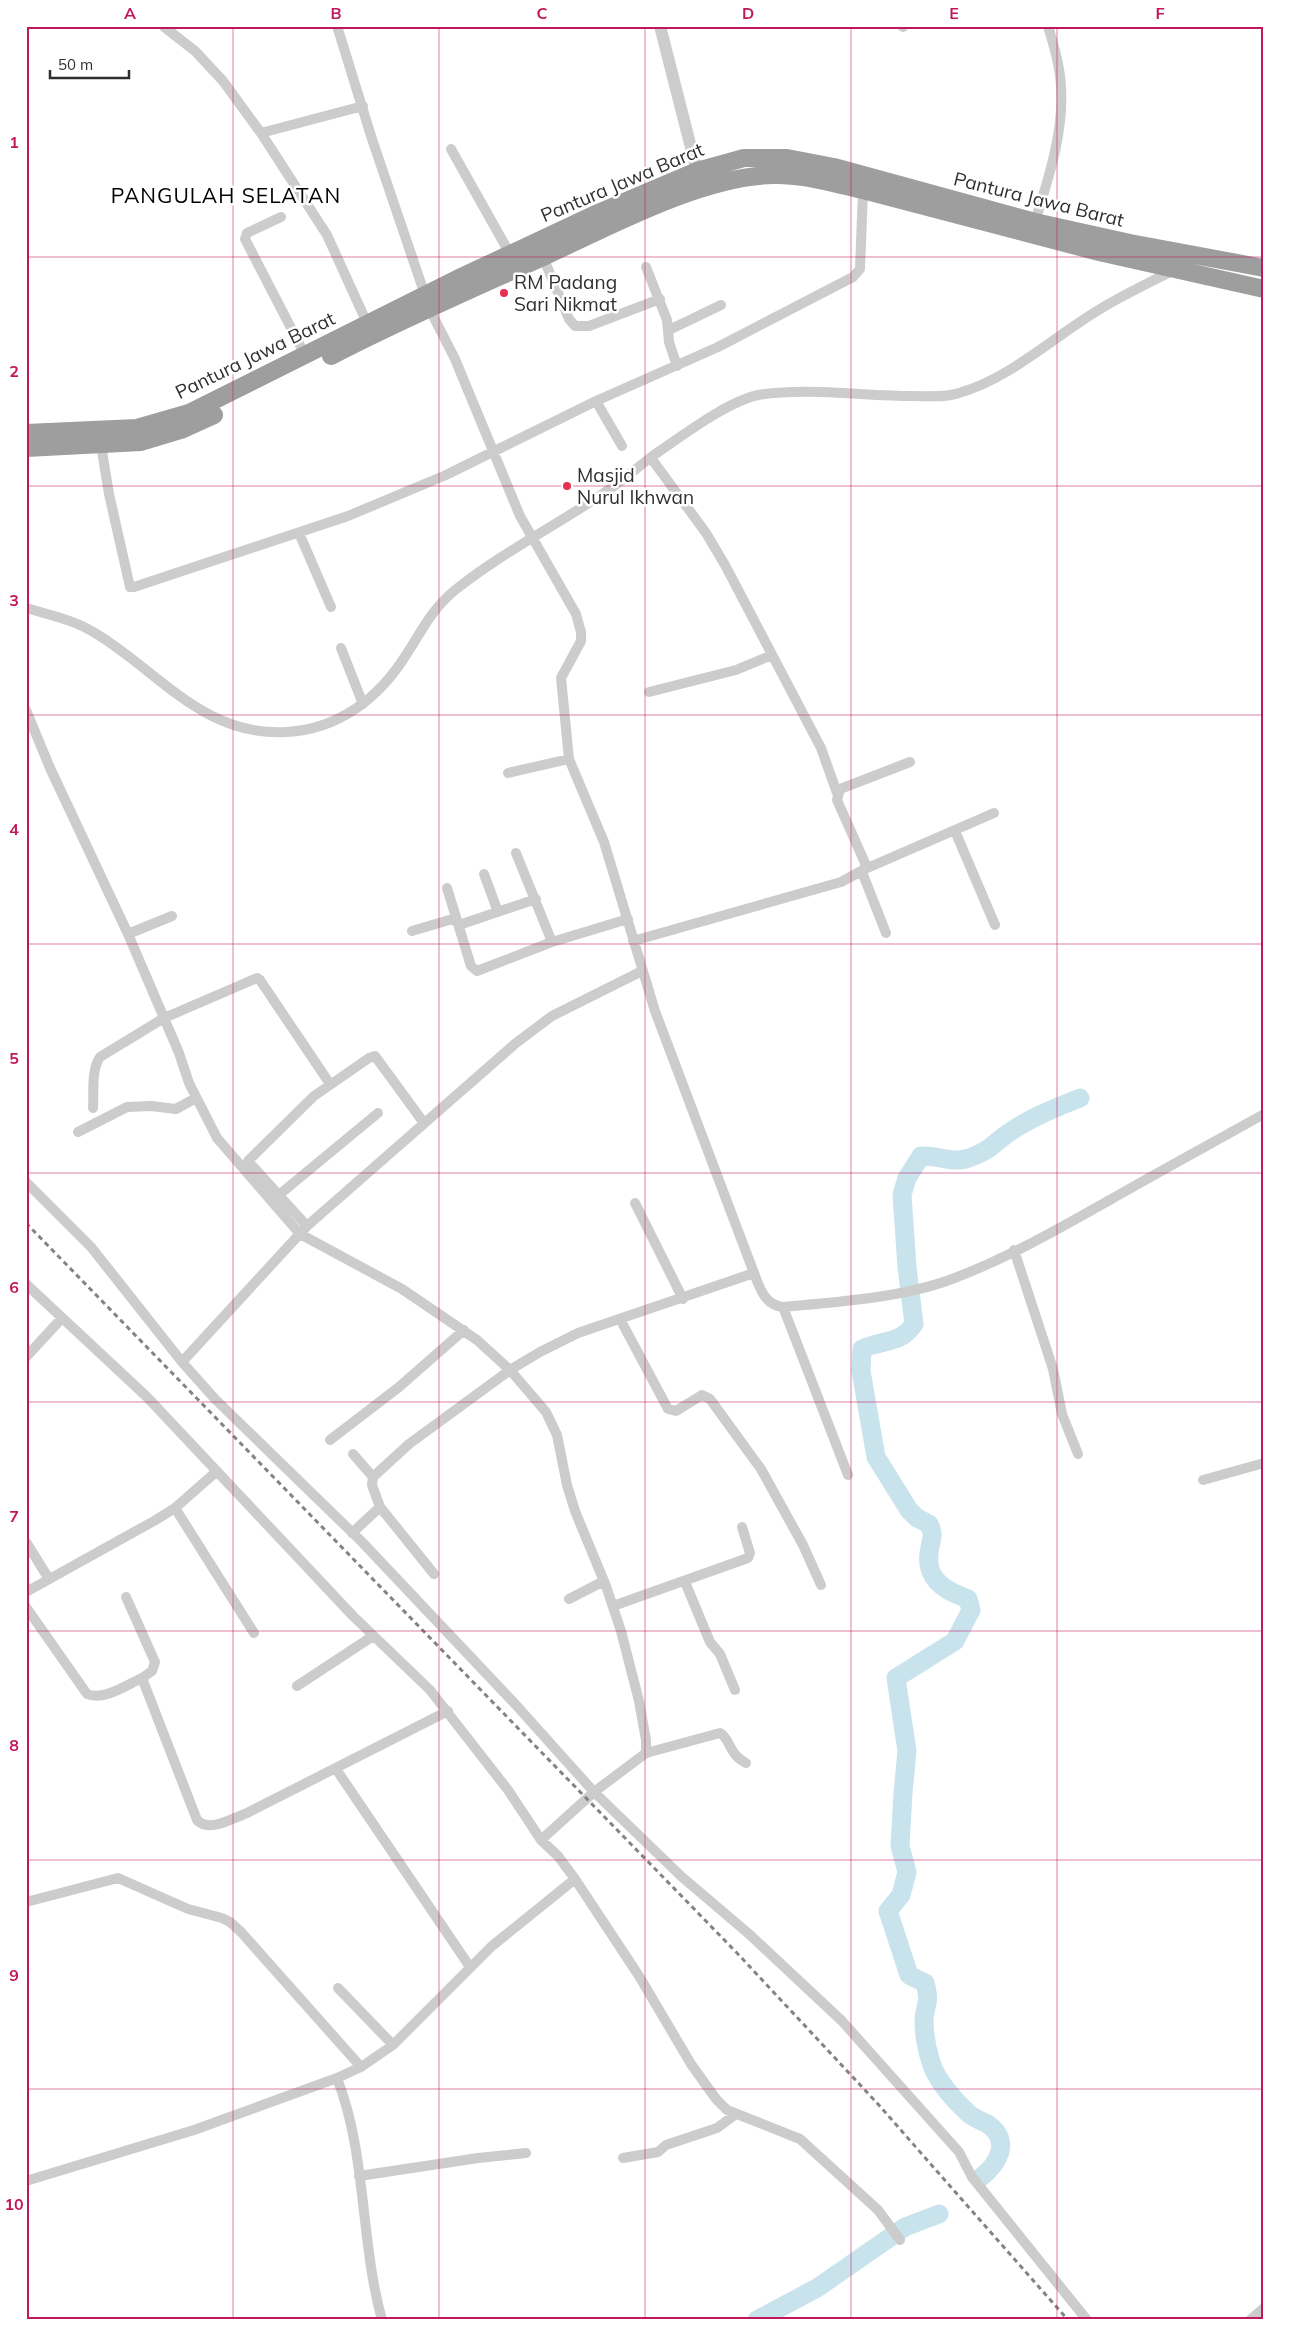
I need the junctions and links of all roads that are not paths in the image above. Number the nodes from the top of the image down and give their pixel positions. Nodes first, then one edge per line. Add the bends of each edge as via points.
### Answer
1 (163, 26) edge
2 (337, 26) edge
3 (660, 26) edge
4 (1051, 27) edge
5 (363, 106) junction
6 (261, 133) junction
7 (451, 148) dead end
8 (697, 172) junction
9 (702, 189) junction
10 (862, 190) junction
11 (281, 217) dead end
12 (1035, 222) junction
13 (510, 254) junction
14 (543, 257) junction
15 (646, 267) dead end
16 (1264, 268) edge
17 (1174, 270) junction
18 (1264, 289) edge
19 (660, 298) junction
20 (427, 301) junction
21 (721, 305) dead end
22 (367, 323) junction
23 (669, 330) junction
24 (306, 357) junction
25 (677, 366) junction
26 (596, 401) junction
27 (26, 433) edge
28 (101, 445) junction
29 (622, 446) dead end
30 (26, 448) edge
31 (493, 450) junction
32 (650, 458) junction
33 (299, 533) junction
34 (533, 538) junction
35 (331, 607) dead end
36 (26, 608) edge
37 (340, 648) dead end
38 (772, 655) junction
39 (649, 692) dead end
40 (363, 704) junction
41 (26, 710) edge
42 (569, 758) junction
43 (910, 762) dead end
44 (508, 773) dead end
45 (837, 793) junction
46 (994, 813) dead end
47 (955, 832) junction
48 (516, 853) dead end
49 (863, 871) junction
50 (484, 874) dead end
51 (447, 888) dead end
52 (536, 899) junction
53 (498, 912) junction
54 (172, 916) dead end
55 (628, 919) junction
56 (458, 921) junction
57 (995, 925) dead end
58 (412, 931) dead end
59 (886, 933) dead end
60 (128, 934) junction
61 (634, 940) junction
62 (552, 942) junction
63 (642, 971) junction
64 (164, 1018) junction
65 (330, 1084) junction
66 (196, 1098) junction
67 (93, 1108) dead end
68 (378, 1113) dead end
69 (1264, 1114) edge
70 (424, 1122) junction
71 (78, 1132) dead end
72 (245, 1164) junction
73 (26, 1182) edge
74 (274, 1198) junction
75 (635, 1203) dead end
76 (304, 1230) junction
77 (1014, 1250) junction
78 (754, 1273) junction
79 (26, 1284) edge
80 (683, 1299) junction
81 (783, 1307) junction
82 (62, 1318) junction
83 (620, 1319) junction
84 (464, 1330) junction
85 (26, 1357) edge
86 (182, 1362) junction
87 (510, 1370) junction
88 (330, 1440) dead end
89 (353, 1454) dead end
90 (1078, 1454) dead end
91 (1264, 1463) edge
92 (217, 1471) junction
93 (848, 1475) dead end
94 (373, 1477) junction
95 (1203, 1480) dead end
96 (380, 1507) junction
97 (174, 1508) junction
98 (742, 1527) dead end
99 (352, 1533) junction
100 (26, 1542) edge
101 (434, 1574) dead end
102 (50, 1579) junction
103 (604, 1581) junction
104 (685, 1582) junction
105 (821, 1585) dead end
106 (26, 1592) edge
107 (126, 1597) dead end
108 (569, 1599) dead end
109 (613, 1606) junction
110 (26, 1607) edge
111 (254, 1633) dead end
112 (373, 1636) junction
113 (142, 1678) junction
114 (297, 1686) dead end
115 (735, 1690) dead end
116 (448, 1711) junction
117 (646, 1752) junction
118 (746, 1763) dead end
119 (336, 1769) junction
120 (594, 1792) junction
121 (541, 1840) junction
122 (575, 1879) junction
123 (26, 1902) edge
124 (470, 1966) junction
125 (338, 1988) dead end
126 (392, 2045) junction
127 (361, 2067) junction
128 (337, 2078) junction
129 (736, 2114) junction
130 (526, 2154) dead end
131 (623, 2158) dead end
132 (359, 2176) junction
133 (26, 2181) edge
134 (897, 2235) dead end
135 (1264, 2308) edge
136 (382, 2320) edge
137 (1087, 2320) edge
138 (1250, 2320) edge

1 - 6 street via 195,50 223,81
2 - 5 street
3 - 8 street
4 - 12 street via 1061,86 1061,116
5 - 6 street
5 - 20 street
6 - 22 street via 327,235
7 - 13 street
8 - 9 street
8 - 12 highway, Pantura Jawa Barat via 744,158 802,160
8 - 13 highway, Pantura Jawa Barat
9 - 10 highway via 773,175
9 - 14 highway via 611,225
10 - 17 highway
10 - 25 street via 858,273
11 - 24 street via 247,233 246,239
12 - 16 highway, Pantura Jawa Barat via 1130,244
13 - 20 highway, Pantura Jawa Barat
14 - 19 street via 575,326 589,326
14 - 20 highway
15 - 19 street
17 - 18 highway
17 - 32 street via 1083,319 1008,371 963,392 937,396 802,393 757,396 730,406
19 - 23 street
20 - 22 highway, Pantura Jawa Barat
20 - 28 highway via 181,430 141,442
20 - 31 street
21 - 23 street
22 - 24 highway, Pantura Jawa Barat
23 - 25 street via 669,342
24 - 27 highway, Pantura Jawa Barat via 211,404 159,423 97,431
25 - 26 street
26 - 29 street
26 - 31 street
28 - 30 highway
28 - 33 street via 130,586
31 - 33 street via 446,475
31 - 34 street via 506,485
32 - 34 street via 611,488
32 - 38 street via 706,533
33 - 35 street
34 - 40 street via 454,591 439,605 396,670
34 - 42 street via 572,607 581,632 579,646 561,678
36 - 40 street via 65,618 93,631 122,650 188,704 246,730 286,732 311,729 339,719
37 - 40 street
38 - 39 street via 736,670
38 - 45 street via 821,748
41 - 60 street
42 - 44 street
42 - 55 street via 604,842
43 - 45 street via 840,789
45 - 49 street via 837,800 865,863
46 - 47 street
47 - 49 street
47 - 57 street
48 - 52 street
49 - 59 street
49 - 61 street via 841,882
50 - 53 street
51 - 56 street
52 - 53 street
52 - 62 street
53 - 56 street
54 - 60 street
55 - 61 street
55 - 62 street
56 - 58 street
56 - 62 street via 471,966 477,970
60 - 64 street
61 - 63 street
63 - 70 street via 532,1029
63 - 78 street
64 - 65 street via 257,978
64 - 66 street
64 - 67 street via 96,1062
65 - 70 street via 375,1056
65 - 72 street
66 - 71 street via 176,1109 127,1107
66 - 72 street via 217,1138
68 - 74 street
69 - 77 street via 1156,1176
70 - 76 street
72 - 74 street
73 - 86 street via 91,1247
74 - 76 street
75 - 80 street
76 - 84 street
76 - 86 street
77 - 81 street via 951,1280 913,1290
77 - 90 street via 1053,1370 1062,1414
78 - 80 street
78 - 81 street via 766,1299
79 - 82 street
80 - 83 street
81 - 93 street
82 - 85 street
82 - 92 street via 147,1397
83 - 87 street via 562,1340
83 - 105 street via 668,1409 676,1411 702,1395 710,1398 760,1469
84 - 87 street
84 - 88 street via 399,1387
86 - 99 street via 233,1417
87 - 94 street via 410,1444
87 - 103 street via 538,1400 557,1435 575,1511
89 - 94 street
91 - 95 street
92 - 97 street
92 - 112 street
94 - 96 street via 372,1485
96 - 99 street
96 - 101 street
97 - 102 street
97 - 111 street
98 - 104 street via 750,1556
99 - 120 street
100 - 102 street
102 - 106 street
103 - 108 street
103 - 109 street
104 - 109 street
104 - 115 street via 710,1642 720,1654
107 - 113 street via 155,1662 152,1671
109 - 117 street via 639,1701
110 - 113 street via 87,1694 95,1697 105,1695
112 - 114 street
112 - 116 street
113 - 119 street via 201,1824 212,1825 247,1813
116 - 119 street
116 - 121 street
117 - 118 street via 721,1733 731,1752
117 - 120 street
119 - 124 street
120 - 121 street
120 - 137 street via 855,2034 959,2152 970,2174
121 - 122 street
122 - 124 street
122 - 129 street via 639,1976 705,2087 727,2110
123 - 127 street via 118,1878 188,1909 230,1922
124 - 126 street
125 - 126 street
126 - 127 street
127 - 128 street
128 - 132 street via 345,2100
128 - 133 street via 194,2130
129 - 131 street via 717,2128 666,2145 658,2152
129 - 134 street via 800,2139 854,2186
130 - 132 street
132 - 136 street via 368,2257
135 - 138 street

